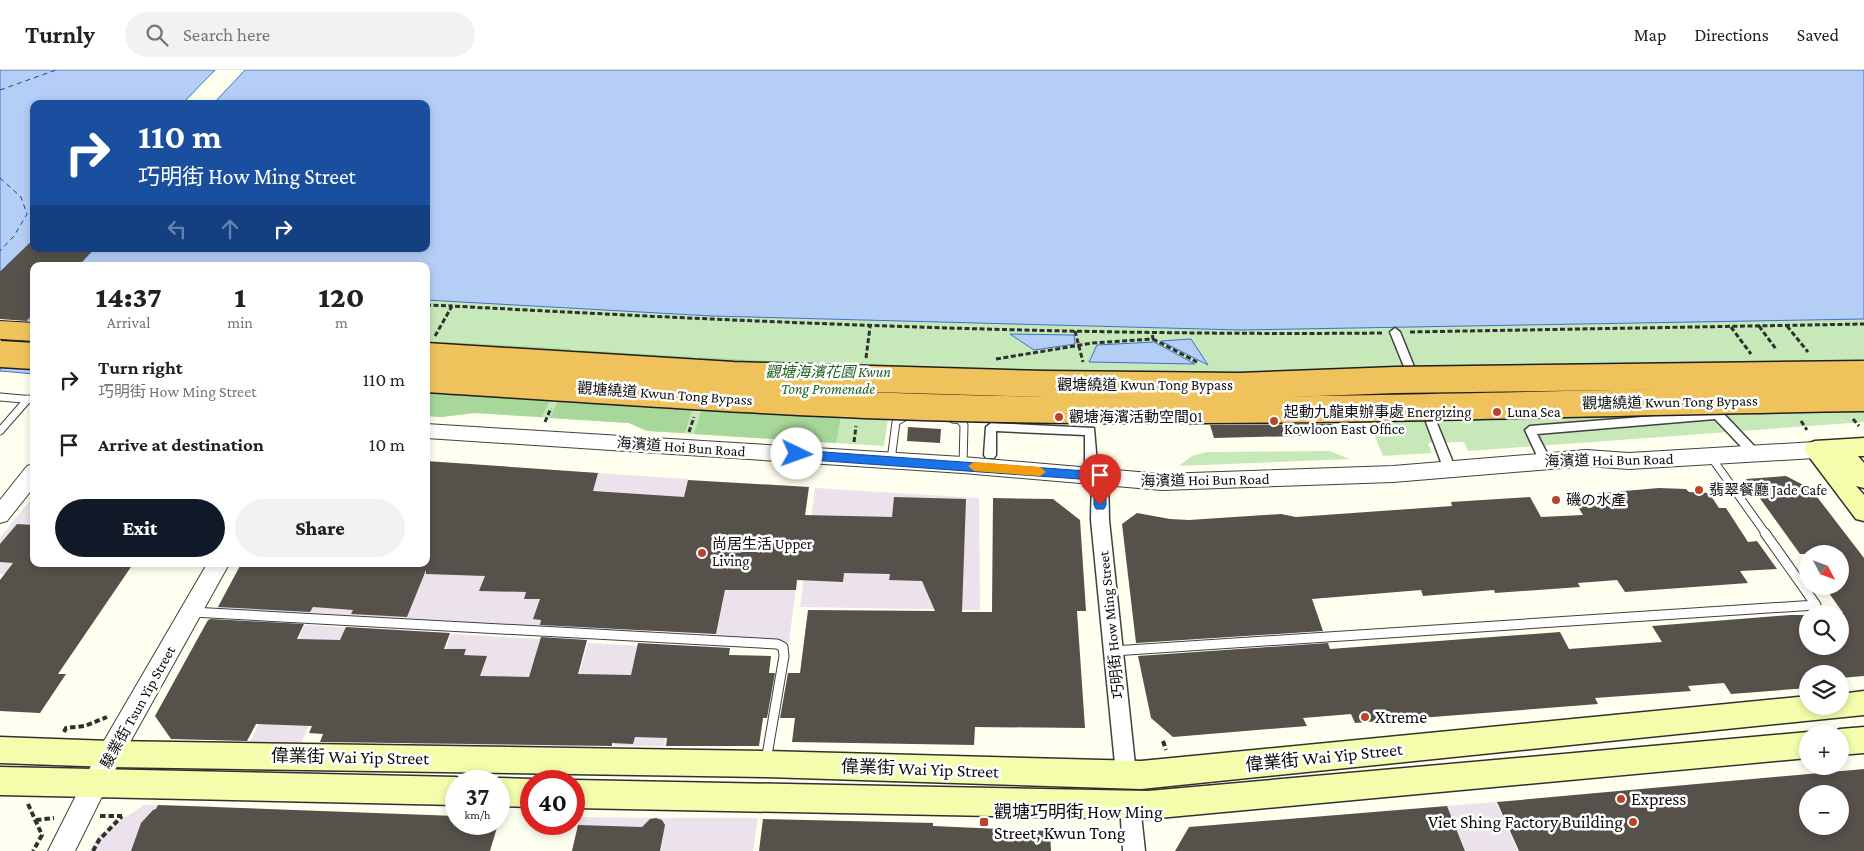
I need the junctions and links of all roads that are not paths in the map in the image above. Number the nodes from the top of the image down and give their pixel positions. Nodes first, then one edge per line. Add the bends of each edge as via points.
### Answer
1 (0, 330) edge
2 (1395, 332) road end
3 (22, 346) edge
4 (430, 350) edge
5 (1864, 374) edge
6 (430, 379) edge
7 (0, 397) edge
8 (1864, 398) edge
9 (30, 400) edge
10 (30, 401) edge
11 (915, 416) dead end
12 (942, 418) dead end
13 (0, 431) edge
14 (430, 431) edge
15 (1864, 447) edge
16 (1839, 449) junction
17 (1815, 450) junction
18 (1755, 454) junction
19 (990, 455) dead end
20 (1711, 456) junction
21 (891, 460) junction
22 (1545, 461) junction
23 (963, 465) junction
24 (1096, 470) junction
25 (1450, 470) junction
26 (30, 477) edge
27 (1864, 479) edge
28 (1864, 512) edge
29 (0, 515) edge
30 (216, 567) edge
31 (190, 612) junction
32 (1114, 651) junction
33 (1864, 704) edge
34 (1849, 705) edge
35 (1799, 710) edge
36 (1864, 740) edge
37 (1849, 741) edge
38 (1799, 746) edge
39 (0, 750) edge
40 (110, 754) junction
41 (766, 764) junction
42 (1126, 774) junction
43 (0, 781) edge
44 (96, 784) junction
45 (445, 791) edge
46 (585, 794) edge
47 (1130, 806) junction
48 (60, 851) edge
49 (1134, 851) edge

1 - 3 highway
2 - 25 street
4 - 5 highway, 觀塘繞道 Kwun Tong Bypass, bridge via 733,375 1046,384 1238,386 1396,380
6 - 8 highway, 觀塘繞道 Kwun Tong Bypass, bridge via 829,404 1080,410 1369,409
7 - 9 lane
10 - 13 lane
11 - 21 lane via 906,416 896,422
12 - 23 lane via 963,422
14 - 21 street, 海濱道 Hoi Bun Road
15 - 16 main road, 海濱道 Hoi Bun Road
16 - 17 main road, 海濱道 Hoi Bun Road
16 - 27 main road
17 - 18 street, 海濱道 Hoi Bun Road
17 - 28 main road
18 - 20 street, 海濱道 Hoi Bun Road
18 - 22 street via 1718,415 1530,430
19 - 24 street via 991,427 1090,431
20 - 22 street, 海濱道 Hoi Bun Road via 1630,461 1586,458
20 - 32 lane via 1816,604
21 - 23 street, 海濱道 Hoi Bun Road
22 - 25 street, 海濱道 Hoi Bun Road
23 - 24 street, 海濱道 Hoi Bun Road
24 - 25 street, 海濱道 Hoi Bun Road via 1162,482
24 - 32 street, 巧明街 How Ming Street
26 - 29 street
30 - 31 street, 駿業街 Tsun Yip Street
31 - 40 street, 駿業街 Tsun Yip Street
31 - 41 lane via 778,644 783,648 784,656
32 - 42 street, 巧明街 How Ming Street
33 - 34 main road, 偉業街 Wai Yip Street
35 - 42 main road, 偉業街 Wai Yip Street
36 - 37 main road
38 - 47 main road, 偉業街 Wai Yip Street
39 - 40 main road, 偉業街 Wai Yip Street
40 - 41 main road, 偉業街 Wai Yip Street
40 - 44 street, 駿業街 Tsun Yip Street
41 - 42 main road, 偉業街 Wai Yip Street
43 - 44 main road, 偉業街 Wai Yip Street
44 - 45 main road, 偉業街 Wai Yip Street
44 - 48 street, 駿業街 Tsun Yip Street
46 - 47 main road, 偉業街 Wai Yip Street
47 - 49 street

